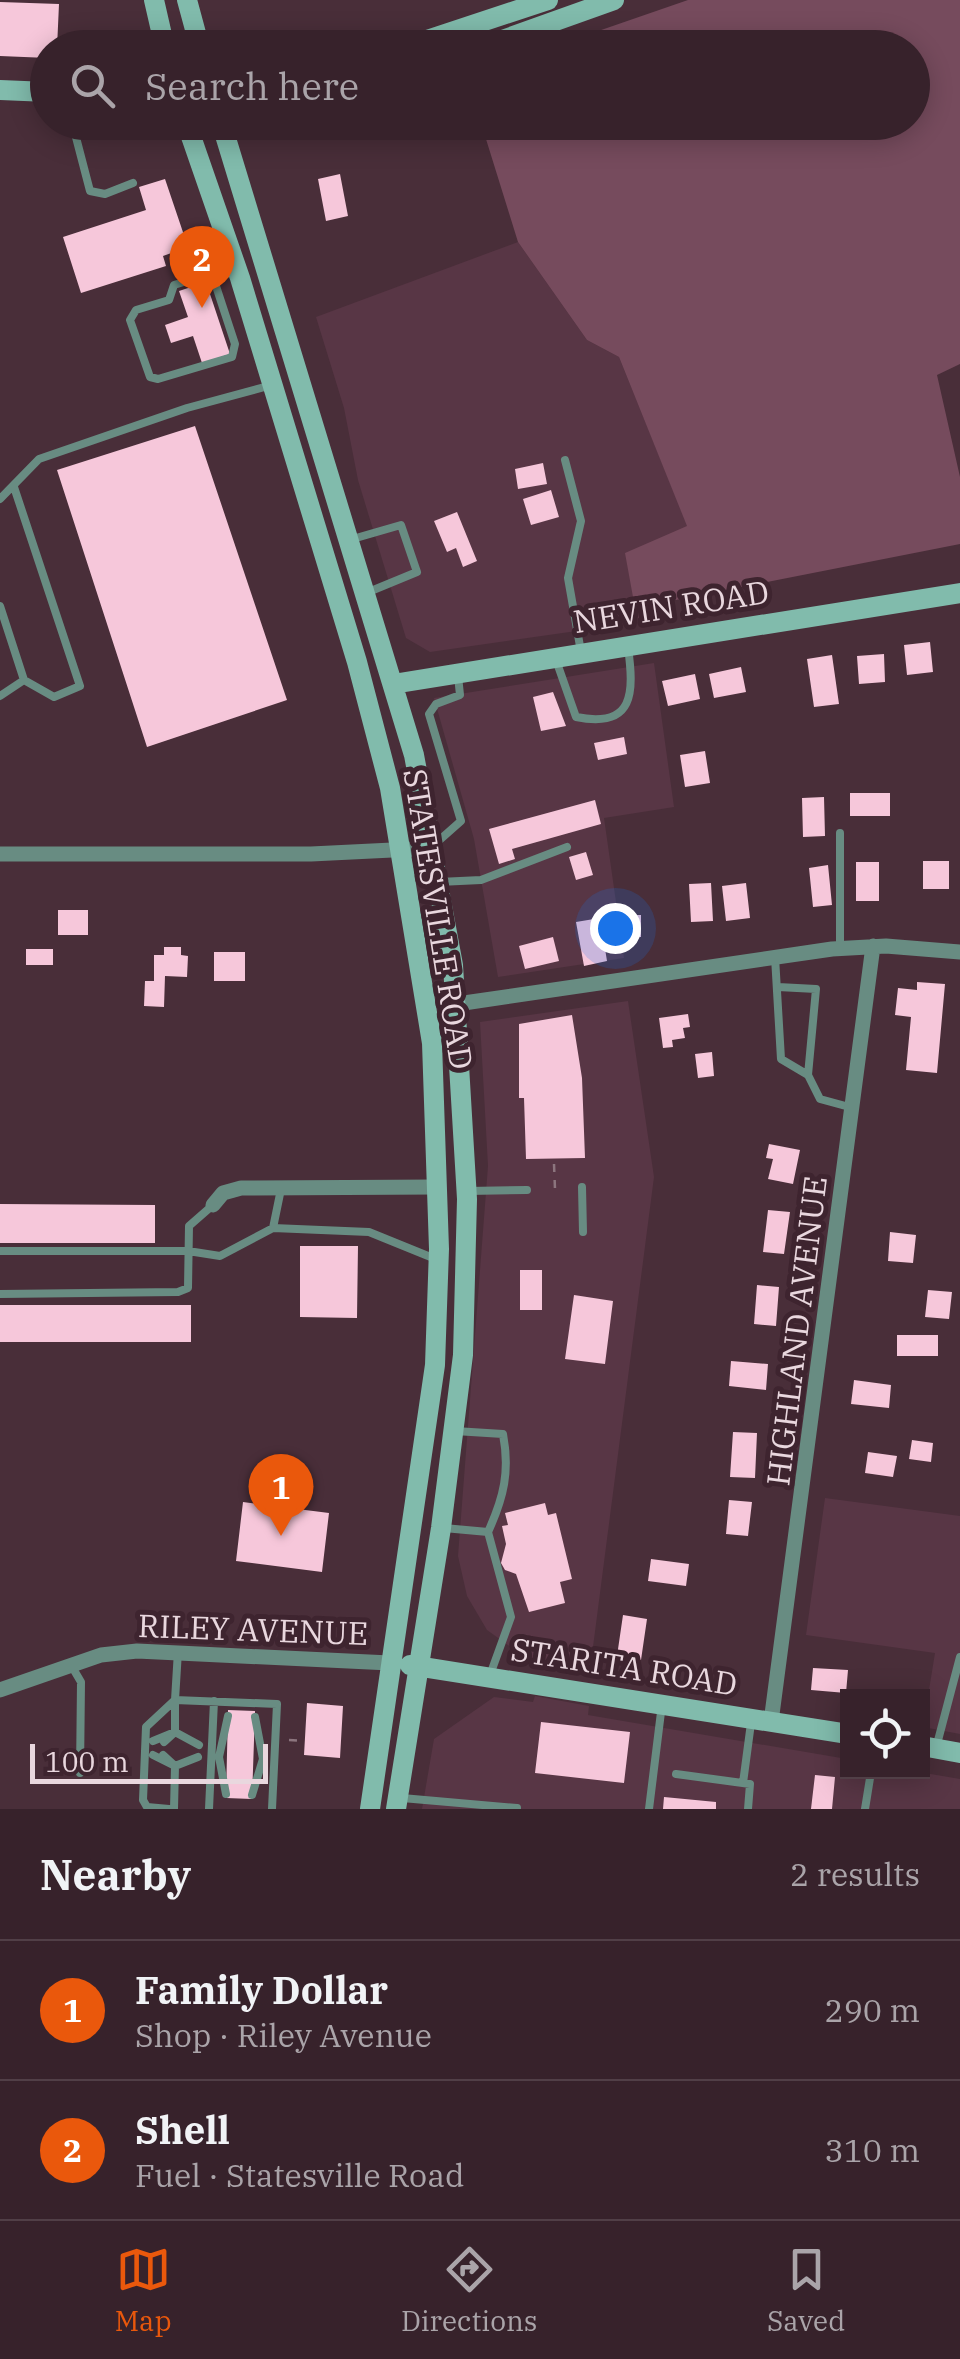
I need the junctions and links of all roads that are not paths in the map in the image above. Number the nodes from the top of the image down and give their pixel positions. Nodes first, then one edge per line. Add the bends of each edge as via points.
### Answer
1 (154, 0) edge
2 (187, 0) edge
3 (548, 0) edge
4 (614, 0) edge
5 (161, 30) edge
6 (195, 30) edge
7 (457, 30) edge
8 (530, 30) edge
9 (0, 90) edge
10 (30, 91) edge
11 (77, 140) edge
12 (192, 140) edge
13 (227, 140) edge
14 (133, 183) dead end
15 (237, 269) junction
16 (214, 280) junction
17 (258, 336) junction
18 (236, 344) junction
19 (272, 384) junction
20 (565, 460) dead end
21 (14, 486) junction
22 (0, 499) edge
23 (349, 540) junction
24 (366, 593) junction
25 (960, 593) edge
26 (0, 606) edge
27 (628, 644) junction
28 (581, 652) junction
29 (555, 656) junction
30 (457, 672) junction
31 (24, 680) junction
32 (393, 684) junction
33 (0, 696) edge
34 (436, 738) junction
35 (410, 745) junction
36 (840, 833) dead end
37 (567, 847) dead end
38 (433, 848) junction
39 (401, 851) junction
40 (0, 854) edge
41 (438, 882) junction
42 (873, 946) junction
43 (840, 948) junction
44 (960, 952) edge
45 (775, 957) junction
46 (778, 987) junction
47 (456, 1004) junction
48 (808, 1075) junction
49 (853, 1108) junction
50 (582, 1186) dead end
51 (437, 1187) junction
52 (281, 1188) junction
53 (528, 1190) dead end
54 (466, 1191) junction
55 (213, 1205) joint
56 (273, 1228) junction
57 (583, 1232) dead end
58 (0, 1252) edge
59 (188, 1252) junction
60 (438, 1261) junction
61 (0, 1294) edge
62 (454, 1431) junction
63 (441, 1528) junction
64 (488, 1532) junction
65 (178, 1651) junction
66 (960, 1657) edge
67 (390, 1663) junction
68 (71, 1665) junction
69 (419, 1665) junction
70 (490, 1676) junction
71 (0, 1690) edge
72 (175, 1700) junction
73 (214, 1701) junction
74 (662, 1704) junction
75 (228, 1716) dead end
76 (254, 1717) dead end
77 (762, 1720) junction
78 (175, 1732) junction
79 (840, 1733) edge
80 (228, 1735) dead end
81 (254, 1736) dead end
82 (153, 1742) dead end
83 (164, 1742) dead end
84 (177, 1744) dead end
85 (195, 1744) dead end
86 (930, 1744) edge
87 (930, 1747) edge
88 (960, 1753) edge
89 (158, 1755) dead end
90 (194, 1757) dead end
91 (219, 1757) junction
92 (259, 1759) junction
93 (274, 1759) junction
94 (176, 1761) junction
95 (80, 1774) dead end
96 (676, 1774) dead end
97 (870, 1779) edge
98 (226, 1780) dead end
99 (253, 1782) dead end
100 (743, 1783) junction
101 (226, 1794) dead end
102 (252, 1796) dead end
103 (397, 1803) edge
104 (171, 1809) edge
105 (209, 1809) edge
106 (272, 1809) edge
107 (370, 1809) edge
108 (519, 1809) edge
109 (649, 1809) edge
110 (748, 1809) edge
111 (864, 1809) edge

1 - 5 main road
2 - 6 main road
3 - 7 main road
4 - 8 main road
9 - 10 main road
11 - 14 lane via 90,191 105,194
12 - 15 main road, STATESVILLE ROAD
13 - 23 main road, STATESVILLE ROAD
15 - 16 lane
15 - 17 main road, STATESVILLE ROAD
16 - 18 lane
16 - 18 lane via 203,276 174,285 169,300 136,310 130,320 150,377 158,379 232,357
17 - 18 lane
17 - 19 main road, STATESVILLE ROAD
19 - 21 lane via 39,459
19 - 39 main road, STATESVILLE ROAD via 358,662
20 - 28 lane via 582,521 568,578
21 - 22 lane
21 - 31 lane via 80,686 54,697
23 - 24 main road, STATESVILLE ROAD
23 - 24 lane via 401,525 417,572
24 - 32 main road, STATESVILLE ROAD
25 - 27 main road, NEVIN ROAD
26 - 31 lane
27 - 28 main road, NEVIN ROAD
27 - 29 lane via 632,682 626,708 596,721 576,717
28 - 29 main road, NEVIN ROAD
29 - 30 main road, NEVIN ROAD
30 - 32 main road, NEVIN ROAD
30 - 34 lane via 460,695 431,707
31 - 33 lane
32 - 35 main road, STATESVILLE ROAD
34 - 35 lane
34 - 38 lane via 461,821
35 - 38 main road, STATESVILLE ROAD
36 - 43 lane
37 - 41 lane via 481,880
38 - 39 street
38 - 41 main road, STATESVILLE ROAD
39 - 40 street
39 - 51 main road, STATESVILLE ROAD via 432,1042
41 - 47 main road, STATESVILLE ROAD
42 - 43 street
42 - 44 street
42 - 49 street, HIGHLAND AVENUE
43 - 45 street
45 - 46 lane
45 - 47 street
46 - 48 lane via 780,1059
46 - 48 lane via 816,989
47 - 54 main road, STATESVILLE ROAD
48 - 49 lane via 820,1099
49 - 77 street, HIGHLAND AVENUE
50 - 57 lane
51 - 52 street
51 - 60 main road, STATESVILLE ROAD
52 - 55 street via 241,1188 223,1193
52 - 56 lane
53 - 54 lane
54 - 62 main road, STATESVILLE ROAD via 463,1355
55 - 59 lane via 189,1226
56 - 59 lane via 220,1256
56 - 60 lane via 369,1232
58 - 59 lane
59 - 61 lane via 188,1288 178,1292
60 - 67 main road, STATESVILLE ROAD via 435,1365
62 - 63 main road, STATESVILLE ROAD
62 - 64 lane via 503,1434 509,1465
63 - 64 lane
63 - 69 main road, STATESVILLE ROAD
64 - 70 lane via 511,1617
65 - 67 street, RILEY AVENUE
65 - 68 street, RILEY AVENUE via 100,1655
65 - 72 lane
66 - 86 lane
67 - 69 main road, STARITA ROAD
67 - 107 main road, STATESVILLE ROAD
68 - 71 street, RILEY AVENUE
68 - 95 lane via 81,1682 84,1712
69 - 70 main road, STARITA ROAD
69 - 103 main road, STATESVILLE ROAD
70 - 74 main road, STARITA ROAD
72 - 73 lane
72 - 78 lane
72 - 104 lane via 146,1727 143,1800 147,1807
73 - 91 lane
73 - 93 lane via 277,1704
74 - 77 main road, STARITA ROAD
74 - 109 lane
75 - 91 lane
76 - 92 lane
77 - 79 main road, STARITA ROAD
77 - 100 lane
78 - 82 lane
78 - 83 lane
78 - 84 lane
78 - 85 lane
80 - 91 lane
81 - 92 lane
87 - 88 main road
89 - 94 lane
90 - 94 lane
91 - 98 lane
91 - 101 lane
91 - 105 lane
92 - 93 lane
92 - 99 lane
92 - 102 lane
93 - 106 lane
94 - 104 lane
96 - 100 lane
97 - 111 lane
100 - 110 lane via 750,1784
103 - 108 lane

